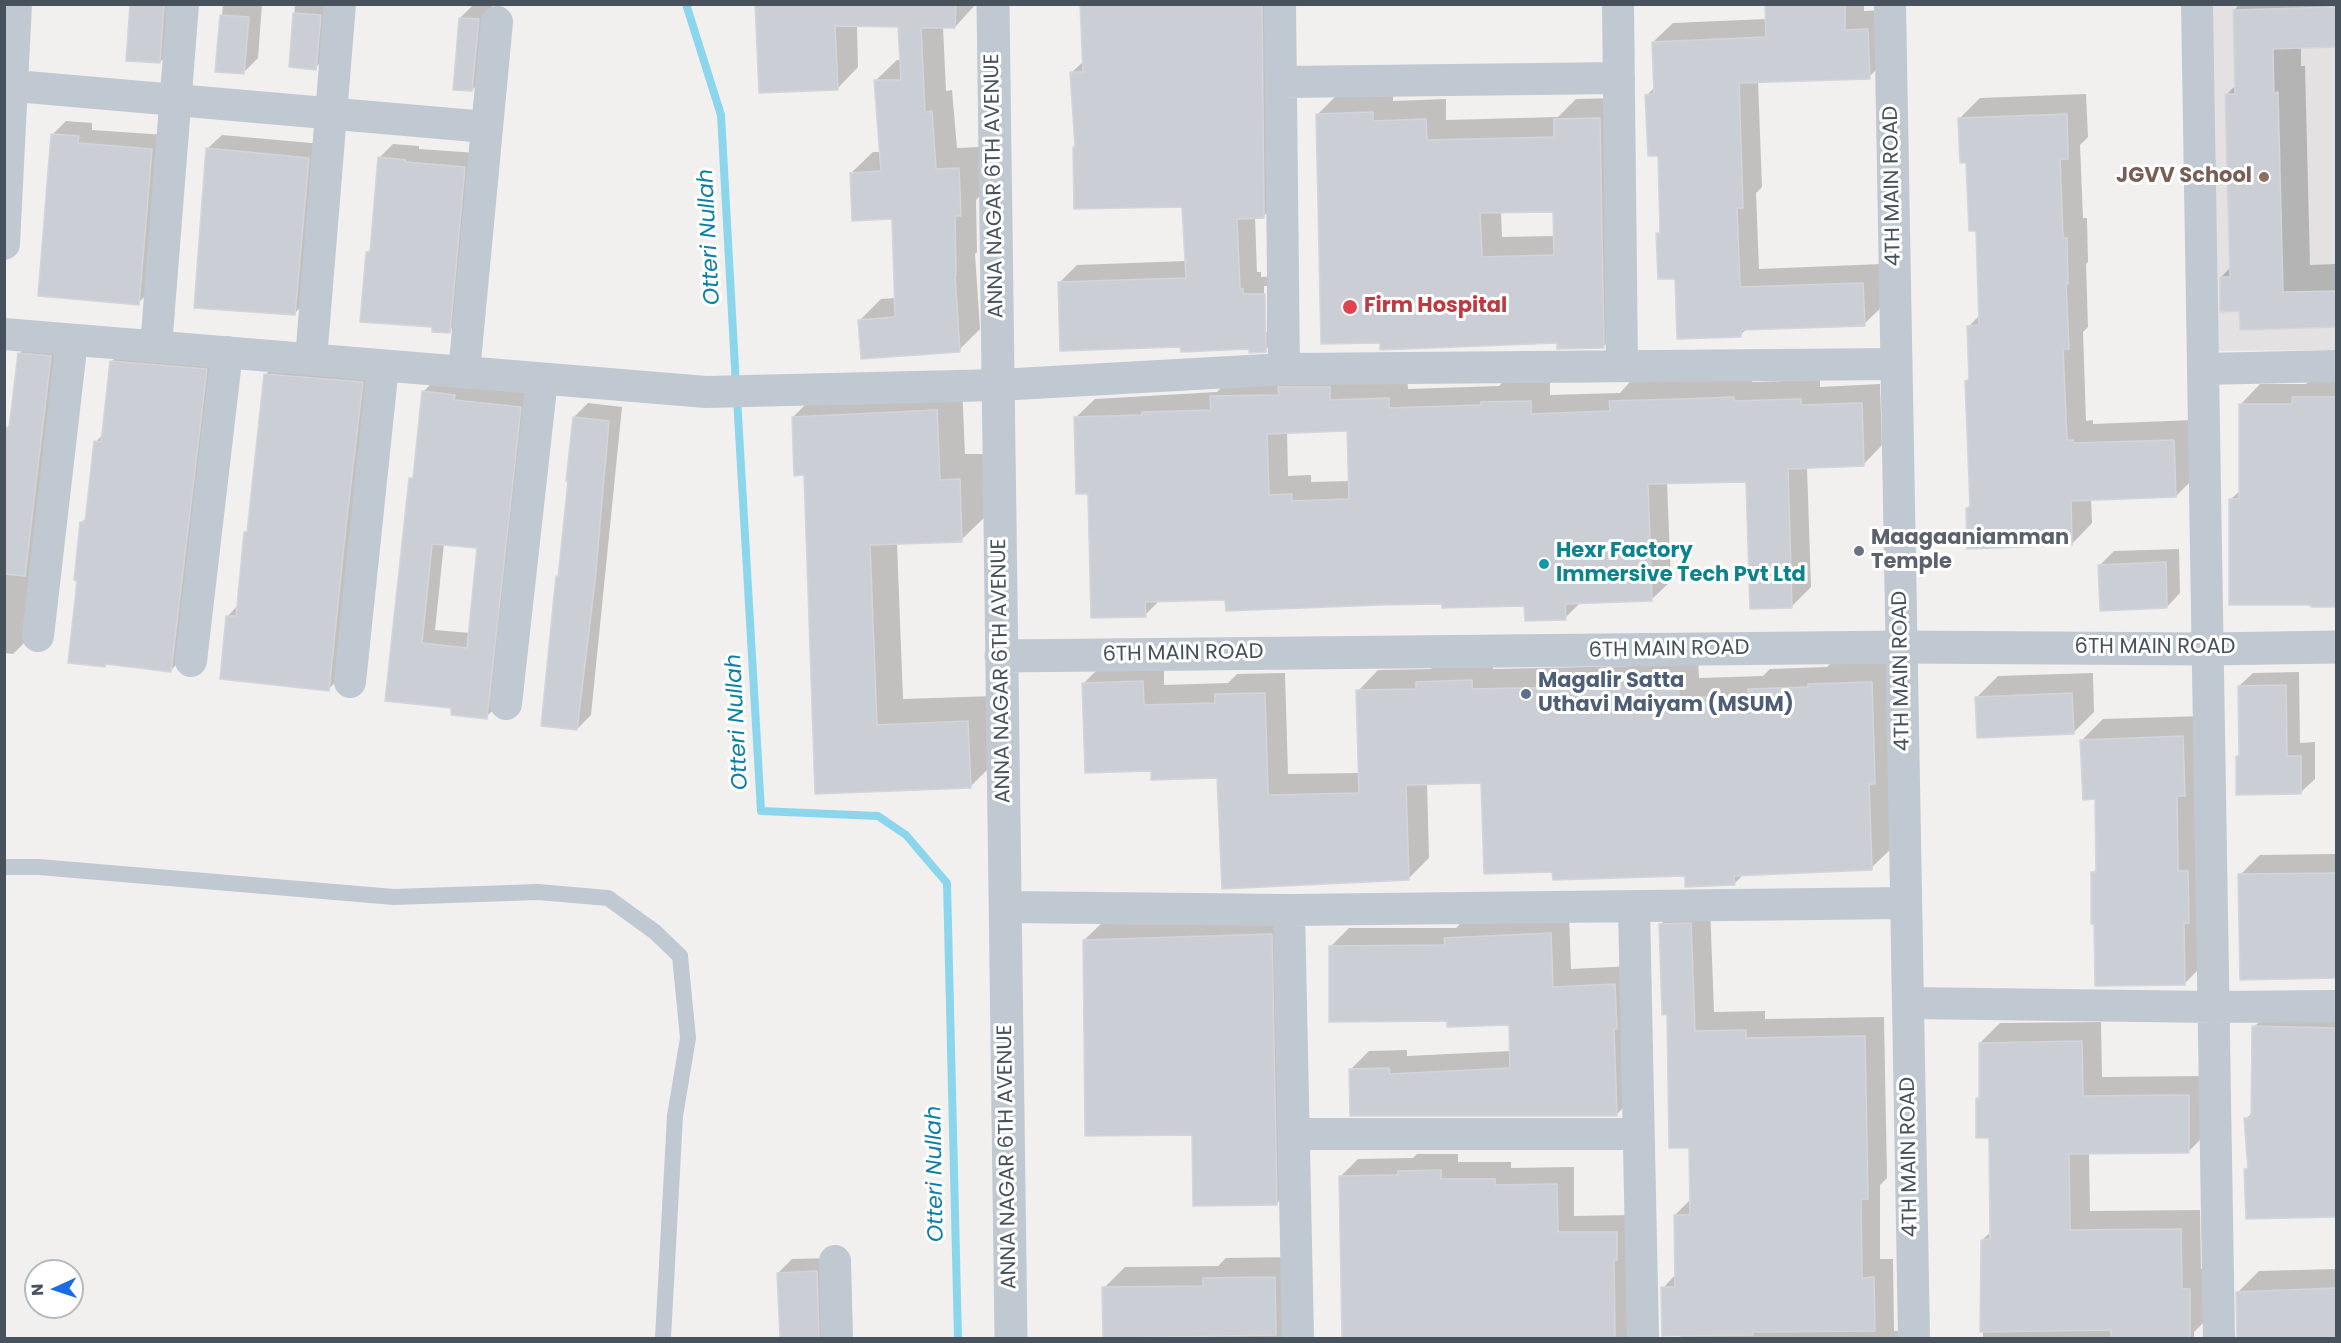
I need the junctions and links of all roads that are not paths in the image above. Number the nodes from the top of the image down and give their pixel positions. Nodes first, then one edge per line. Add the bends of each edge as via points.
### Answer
1 (16, 4) edge
2 (183, 4) edge
3 (340, 4) edge
4 (993, 4) edge
5 (1280, 4) edge
6 (1618, 4) edge
7 (1890, 4) edge
8 (2198, 4) edge
9 (497, 22) dead end
10 (1619, 78) junction
11 (1281, 82) junction
12 (9, 86) edge
13 (176, 100) junction
14 (331, 114) junction
15 (486, 127) junction
16 (4, 244) edge
17 (4, 334) edge
18 (72, 340) junction
19 (156, 347) junction
20 (227, 352) junction
21 (311, 359) junction
22 (1896, 364) junction
23 (1622, 365) junction
24 (383, 366) junction
25 (2337, 366) edge
26 (1284, 369) junction
27 (2203, 369) junction
28 (464, 372) junction
29 (542, 379) junction
30 (998, 385) junction
31 (38, 636) dead end
32 (1901, 647) junction
33 (2337, 647) edge
34 (2208, 649) junction
35 (1001, 656) junction
36 (191, 661) dead end
37 (351, 682) dead end
38 (506, 704) dead end
39 (4, 867) edge
40 (1906, 903) junction
41 (1005, 907) junction
42 (1634, 907) junction
43 (1289, 910) junction
44 (1908, 1004) junction
45 (2337, 1006) edge
46 (2214, 1007) junction
47 (1294, 1134) junction
48 (1638, 1134) junction
49 (835, 1261) dead end
50 (663, 1338) edge
51 (837, 1338) edge
52 (1011, 1338) edge
53 (1298, 1338) edge
54 (1643, 1338) edge
55 (1914, 1338) edge
56 (2219, 1338) edge

1 - 12 street
2 - 13 street
3 - 14 street
4 - 30 street, ANNA NAGAR 6TH AVENUE
5 - 11 street
6 - 10 street
7 - 22 street, 4TH MAIN ROAD
8 - 27 street
9 - 15 street
10 - 11 street
10 - 23 street
11 - 26 street
12 - 13 street
12 - 16 street
13 - 14 street
13 - 19 street
14 - 15 street
14 - 21 street
15 - 28 street
17 - 18 street
18 - 19 street
18 - 31 street
19 - 20 street
20 - 21 street
20 - 36 street
21 - 24 street
22 - 23 street
22 - 32 street, 4TH MAIN ROAD
23 - 26 street
24 - 28 street
24 - 37 street
25 - 27 street
26 - 30 street
27 - 34 street
28 - 29 street
29 - 30 street via 706,392
29 - 38 street
30 - 35 street, ANNA NAGAR 6TH AVENUE
32 - 34 street, 6TH MAIN ROAD
32 - 35 street, 6TH MAIN ROAD
32 - 40 street, 4TH MAIN ROAD
33 - 34 street, 6TH MAIN ROAD
34 - 46 street
35 - 41 street, ANNA NAGAR 6TH AVENUE
39 - 50 lane via 394,897 538,892 608,898 655,932 680,956 688,1038 675,1116
40 - 42 street
40 - 44 street, 4TH MAIN ROAD
41 - 43 street
41 - 52 street, ANNA NAGAR 6TH AVENUE
42 - 43 street
42 - 48 street
43 - 47 street
44 - 46 street
44 - 55 street, 4TH MAIN ROAD
45 - 46 street
46 - 56 street
47 - 48 street
47 - 53 street
48 - 54 street
49 - 51 street

